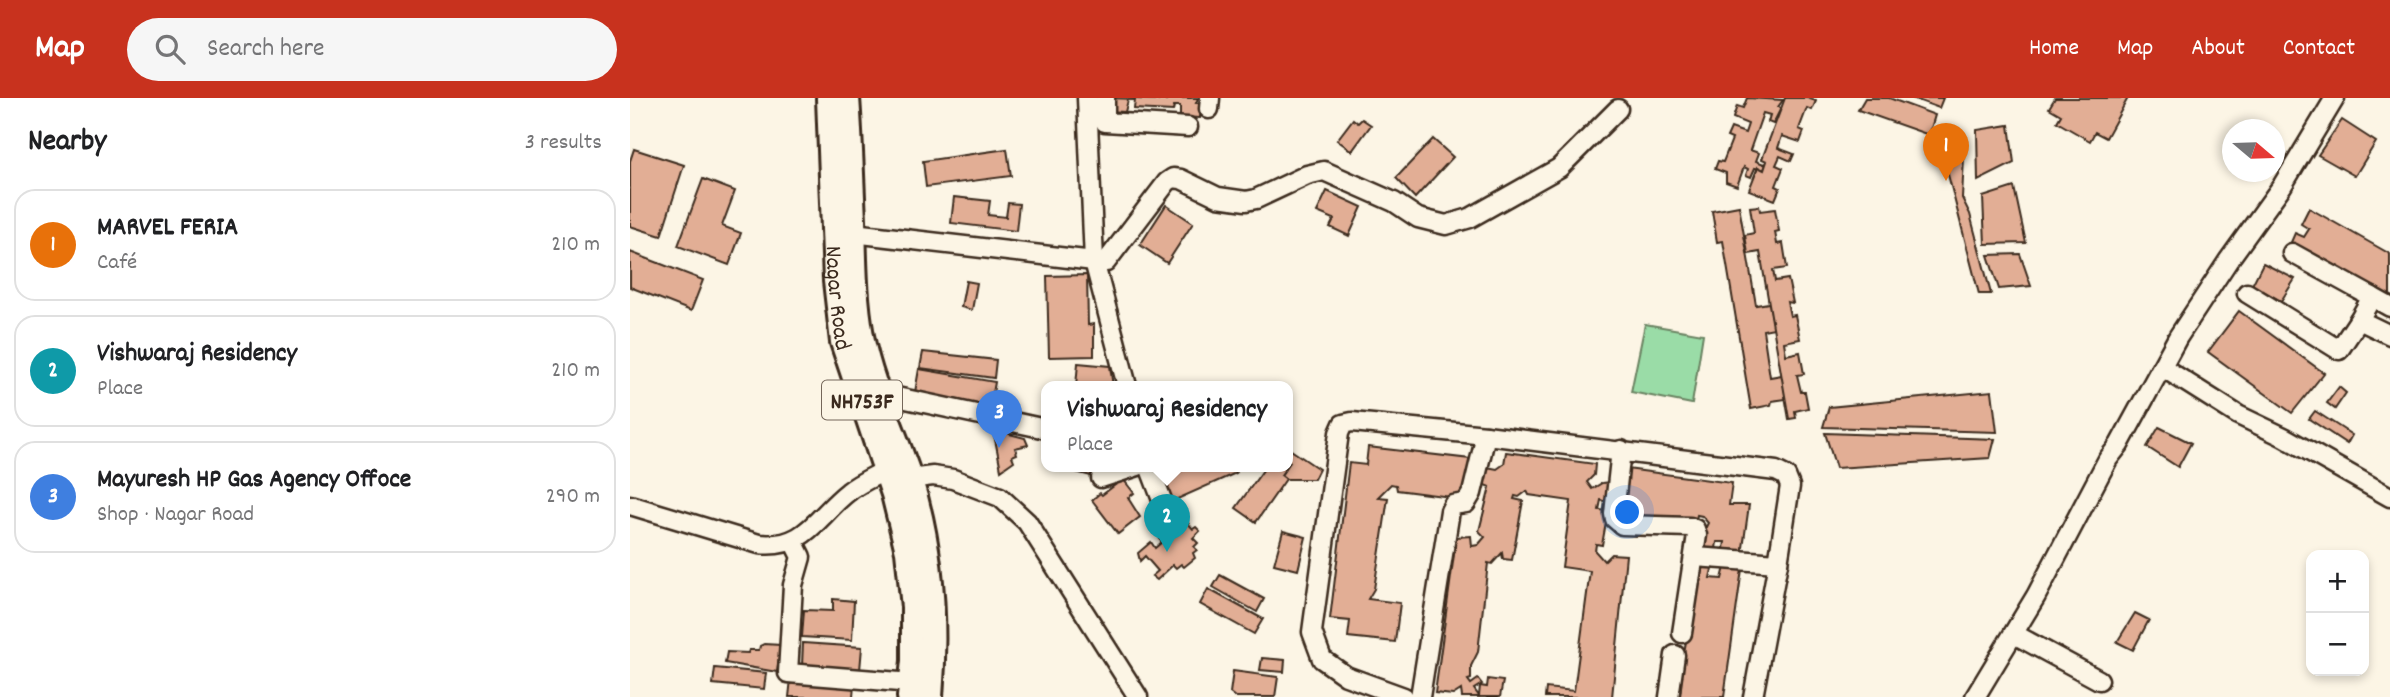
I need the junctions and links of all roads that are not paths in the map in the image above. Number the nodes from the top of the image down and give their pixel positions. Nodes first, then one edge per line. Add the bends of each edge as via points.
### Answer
1 (829, 98) edge
2 (847, 98) edge
3 (1087, 98) edge
4 (1105, 98) edge
5 (2335, 98) edge
6 (1618, 109) dead end
7 (1188, 127) dead end
8 (853, 233) junction
9 (2292, 253) dead end
10 (1094, 261) junction
11 (2247, 293) dead end
12 (2372, 297) junction
13 (2390, 307) edge
14 (2359, 320) junction
15 (2390, 335) edge
16 (2162, 367) junction
17 (1126, 381) edge
18 (878, 393) junction
19 (1041, 428) edge
20 (1486, 435) junction
21 (1621, 450) junction
22 (886, 470) junction
23 (1120, 472) edge
24 (1151, 472) edge
25 (1101, 478) dead end
26 (909, 479) junction
27 (2390, 497) edge
28 (1161, 500) dead end
29 (630, 505) edge
30 (793, 541) junction
31 (1695, 557) junction
32 (1778, 563) junction
33 (1682, 633) dead end
34 (2014, 634) junction
35 (1438, 638) dead end
36 (1675, 655) dead end
37 (2099, 680) dead end
38 (917, 692) edge
39 (1982, 695) edge
40 (1138, 697) edge
41 (1404, 697) edge
42 (1420, 697) edge
43 (1430, 697) edge
44 (1669, 697) edge
45 (1753, 697) edge

1 - 22 highway, Nagar Road / NH753F via 843,342
2 - 8 highway, Nagar Road / NH753F
3 - 10 street
4 - 7 street via 1105,122
5 - 16 street
6 - 10 street via 1559,168 1458,222 1446,225 1418,218 1394,202 1324,171 1246,201 1219,197 1173,178 1106,262
8 - 10 street
8 - 18 highway, Nagar Road / NH753F via 861,338
9 - 12 street
10 - 17 street
11 - 14 street via 2339,350
12 - 13 street
12 - 14 street
14 - 15 street
16 - 27 street via 2238,415
16 - 34 street
18 - 19 street
18 - 26 highway, Nagar Road / NH753F
20 - 21 street
20 - 41 street via 1352,422 1343,424 1339,432 1312,632 1322,659 1346,676
20 - 42 street via 1472,493 1466,503 1453,505 1450,511
21 - 31 street via 1615,519 1622,525 1695,529
21 - 32 street via 1786,476 1790,486
22 - 30 street via 848,492
22 - 38 highway, Nagar Road / NH753F via 908,551
23 - 25 street
24 - 28 street
26 - 38 highway, Nagar Road / NH753F via 926,547 932,605 933,660
26 - 40 street via 953,479 1000,497 1027,522
29 - 30 street via 759,544
30 - 38 street via 801,557 793,585 788,673
31 - 32 street
31 - 33 street
32 - 45 street
34 - 37 street
34 - 39 street
35 - 43 street
36 - 44 street

